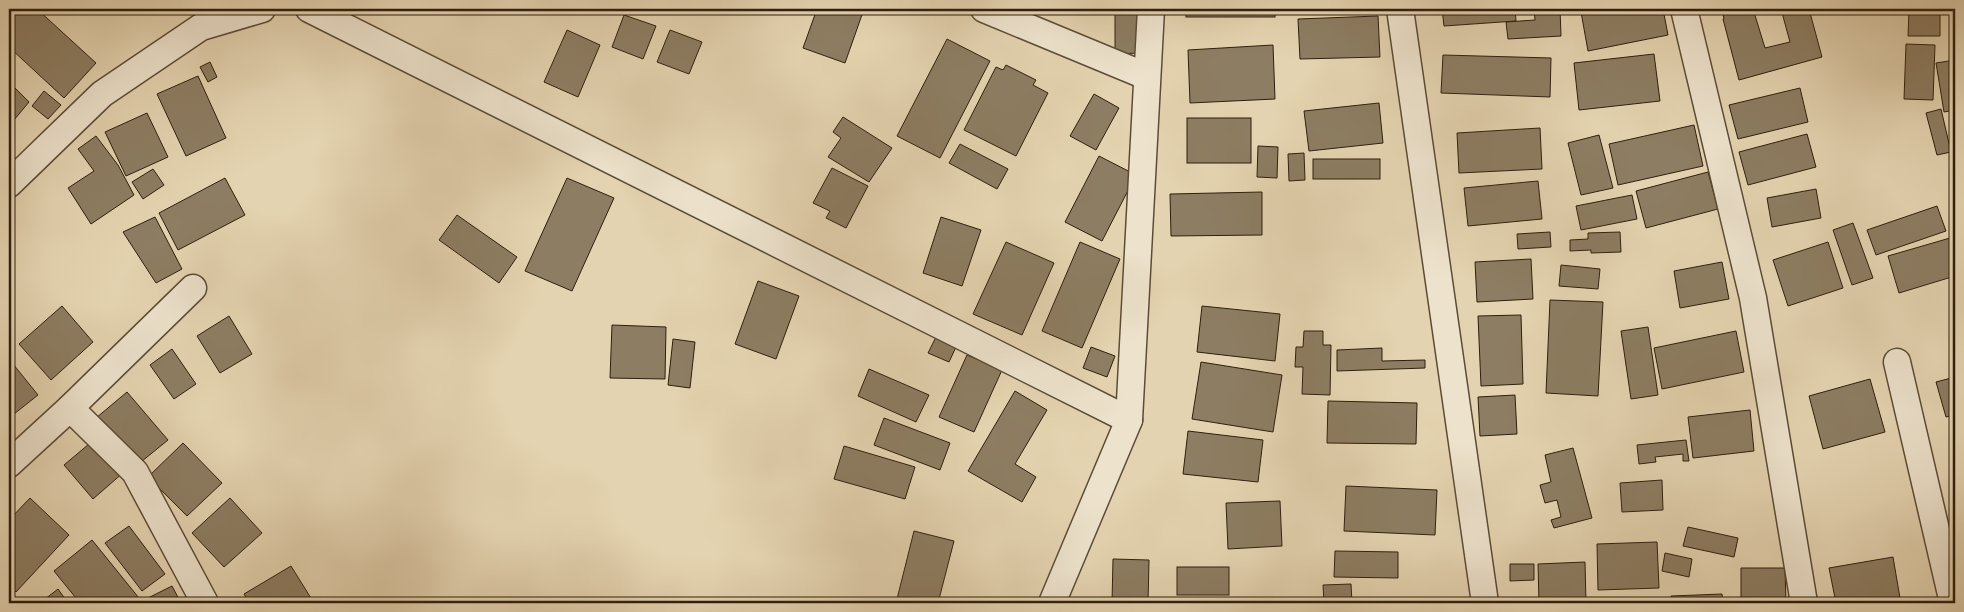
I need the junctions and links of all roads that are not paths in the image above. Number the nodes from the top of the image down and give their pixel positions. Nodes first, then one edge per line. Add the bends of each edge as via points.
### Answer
1 (262, 9) edge
2 (308, 9) edge
3 (984, 9) edge
4 (1151, 9) edge
5 (1400, 9) edge
6 (1684, 9) edge
7 (1146, 76) junction
8 (9, 184) edge
9 (193, 288) dead end
10 (1897, 362) dead end
11 (70, 408) junction
12 (1129, 420) junction
13 (9, 464) edge
14 (204, 603) edge
15 (1052, 603) edge
16 (1485, 603) edge
17 (1804, 603) edge
18 (1953, 603) edge

1 - 8 street via 201,27 102,94
2 - 12 street
3 - 7 street
4 - 7 street
5 - 16 street
6 - 17 street via 1753,298
7 - 12 street
9 - 11 street
10 - 18 street
11 - 13 street
11 - 14 street via 135,472
12 - 15 street

